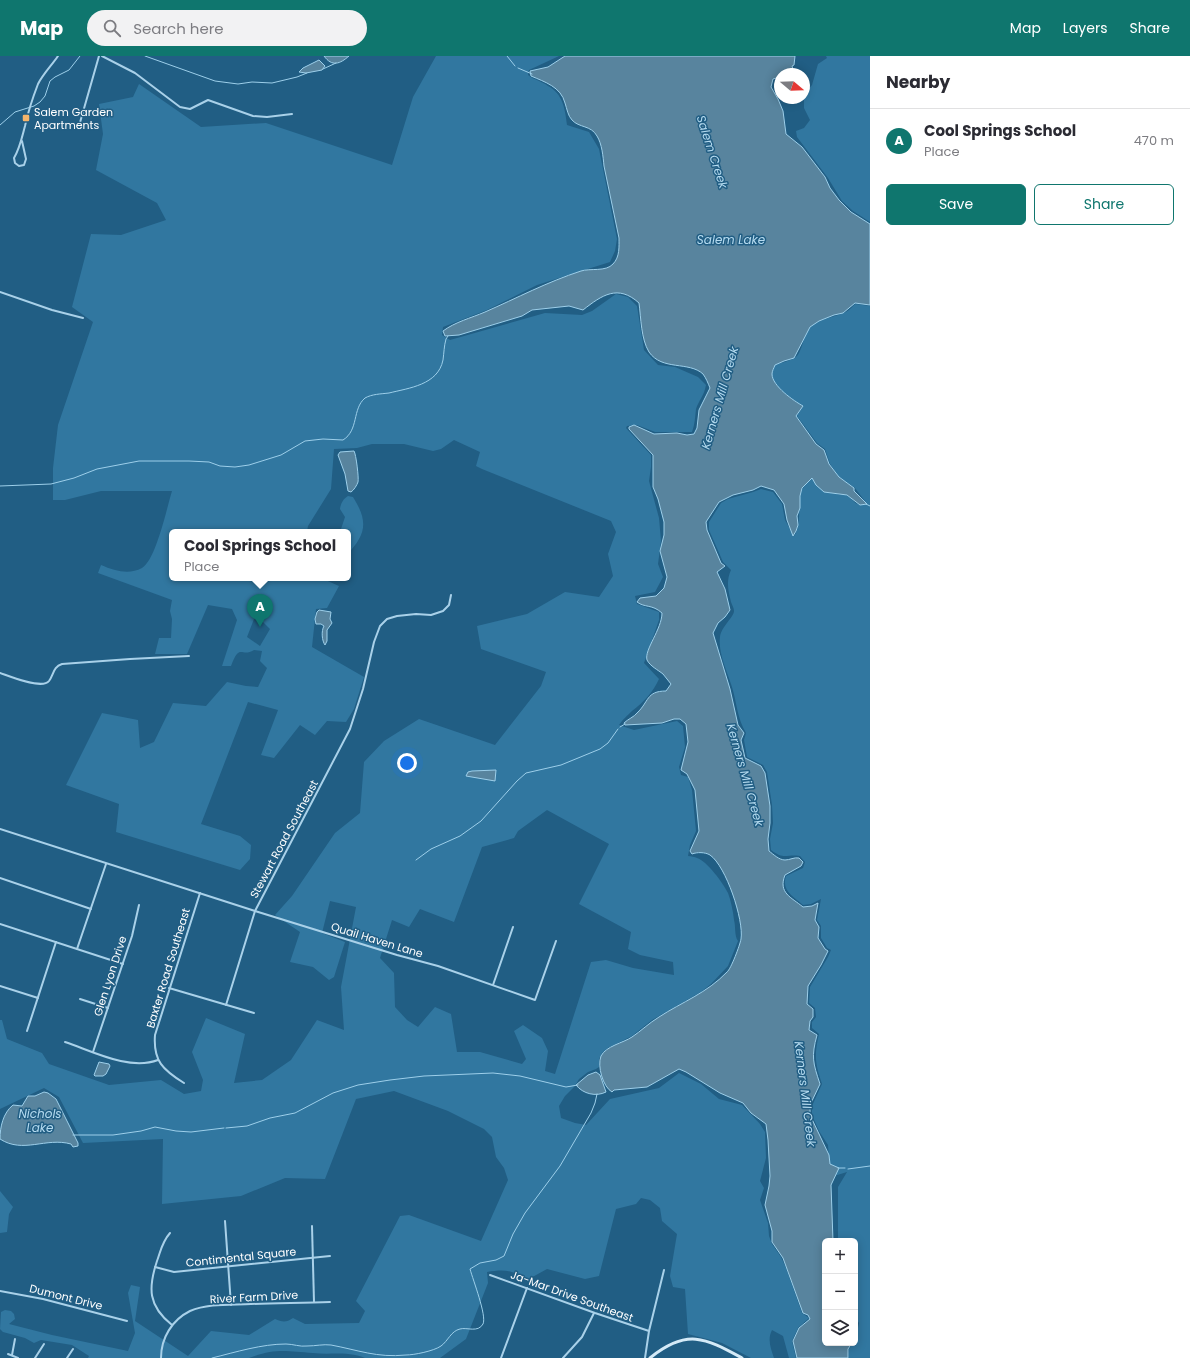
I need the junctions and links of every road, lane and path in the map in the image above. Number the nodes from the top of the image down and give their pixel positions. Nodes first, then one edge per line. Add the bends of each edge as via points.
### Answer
1 (58, 56) edge
2 (99, 56) edge
3 (102, 56) edge
4 (292, 114) dead end
5 (79, 126) dead end
6 (22, 141) junction
7 (21, 154) junction
8 (0, 292) edge
9 (83, 318) dead end
10 (451, 595) dead end
11 (189, 656) dead end
12 (0, 673) edge
13 (0, 829) edge
14 (106, 864) junction
15 (0, 878) edge
16 (200, 893) junction
17 (139, 906) dead end
18 (91, 909) junction
19 (255, 911) junction
20 (0, 924) edge
21 (513, 927) dead end
22 (556, 941) dead end
23 (56, 942) junction
24 (77, 949) junction
25 (123, 964) junction
26 (493, 985) junction
27 (0, 986) edge
28 (169, 988) junction
29 (38, 998) junction
30 (80, 999) dead end
31 (226, 1005) junction
32 (108, 1008) junction
33 (254, 1013) dead end
34 (27, 1031) dead end
35 (65, 1042) dead end
36 (94, 1052) junction
37 (158, 1060) junction
38 (184, 1083) dead end
39 (225, 1222) dead end
40 (312, 1226) dead end
41 (170, 1233) dead end
42 (330, 1256) dead end
43 (313, 1258) junction
44 (228, 1266) junction
45 (155, 1267) junction
46 (664, 1270) dead end
47 (490, 1275) dead end
48 (527, 1288) junction
49 (0, 1291) edge
50 (314, 1302) junction
51 (330, 1302) dead end
52 (231, 1305) junction
53 (594, 1313) junction
54 (127, 1321) dead end
55 (172, 1325) junction
56 (649, 1331) junction
57 (15, 1339) dead end
58 (44, 1344) dead end
59 (73, 1349) dead end
60 (8, 1354) dead end
61 (12, 1355) junction
62 (18, 1358) edge
63 (35, 1358) edge
64 (67, 1358) edge
65 (161, 1358) edge
66 (502, 1358) edge
67 (564, 1358) edge
68 (645, 1358) edge
69 (650, 1358) edge
70 (742, 1358) edge

1 - 6 street via 39,82 25,123
2 - 5 street
3 - 4 street via 135,73 183,108 190,109 208,100 253,116
6 - 7 street
6 - 7 street
7 - 7 street via 15,156 14,161 19,166 26,162 26,158
8 - 9 street
10 - 19 street, Stewart Road Southeast via 443,611 430,615 396,616 387,619 380,626 350,729
11 - 12 street via 62,664 44,684
13 - 14 street, Stewart Road Southeast
14 - 16 street, Stewart Road Southeast
14 - 18 street
15 - 18 street
16 - 19 street, Stewart Road Southeast
16 - 28 street, Baxter Road Southeast
17 - 25 street, Glen Lyon Drive
18 - 24 street
19 - 26 street, Quail Haven Lane
19 - 31 street
20 - 23 street
21 - 26 street
22 - 26 street, Quail Haven Lane via 535,1000
23 - 24 street
23 - 29 street
24 - 25 street
25 - 32 street, Glen Lyon Drive
27 - 29 street
28 - 31 street
28 - 37 street, Baxter Road Southeast via 155,1035 154,1045
29 - 34 street
30 - 32 street
31 - 33 street
32 - 36 street, Glen Lyon Drive
35 - 36 street
36 - 37 street via 129,1063 140,1064
37 - 38 street, Baxter Road Southeast via 170,1075
39 - 44 street
40 - 43 street
41 - 45 street via 164,1240
42 - 43 street, Contimental Square
43 - 44 street, Contimental Square
43 - 50 street
44 - 45 street, Contimental Square via 174,1272
44 - 52 street
45 - 55 street via 151,1282 153,1301
46 - 56 street
47 - 48 street, Ja-Mar Drive Southeast
48 - 53 street, Ja-Mar Drive Southeast
48 - 66 street
49 - 54 street, Dumont Drive via 43,1299
50 - 51 street, River Farm Drive
50 - 52 street, River Farm Drive
52 - 55 street, River Farm Drive via 196,1309
53 - 56 street, Ja-Mar Drive Southeast
53 - 67 street via 582,1337
55 - 65 street, River Farm Drive via 163,1344
56 - 68 street
57 - 61 street
58 - 63 street
59 - 64 street
60 - 61 street
61 - 62 street
69 - 70 main road via 670,1344 692,1339 713,1343

